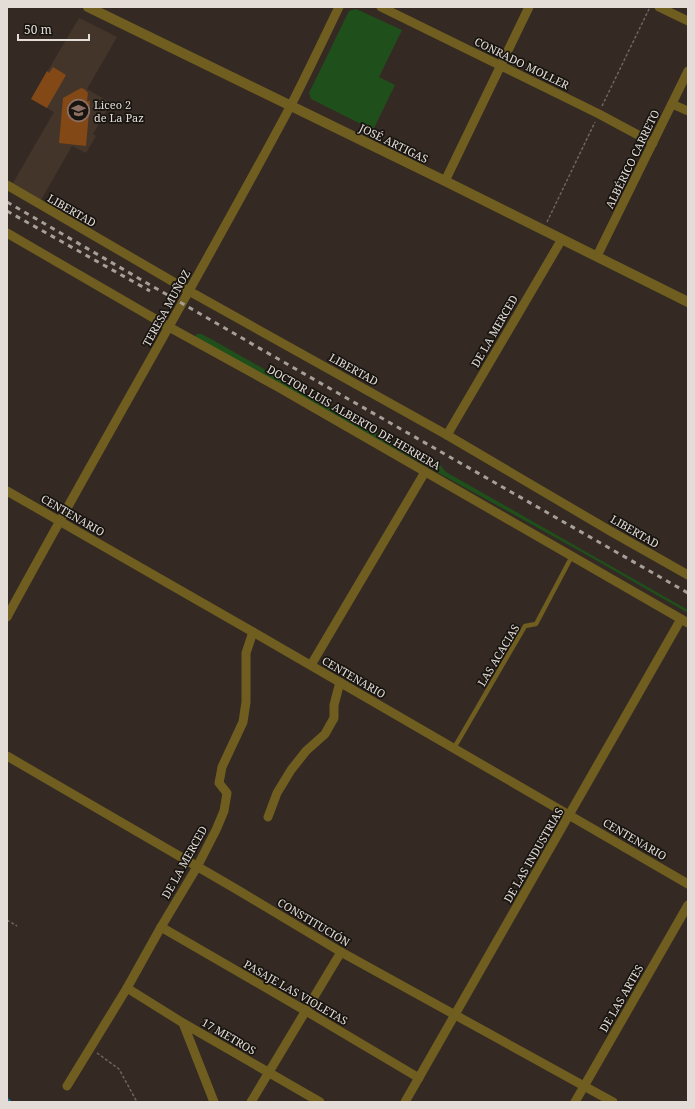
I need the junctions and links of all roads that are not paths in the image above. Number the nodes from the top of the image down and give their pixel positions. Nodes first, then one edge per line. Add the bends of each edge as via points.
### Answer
1 (88, 7) edge
2 (339, 7) edge
3 (381, 7) edge
4 (529, 7) edge
5 (659, 7) edge
6 (688, 21) edge
7 (501, 66) junction
8 (688, 71) edge
9 (672, 104) junction
10 (290, 106) junction
11 (688, 111) edge
12 (653, 142) junction
13 (445, 181) junction
14 (7, 186) edge
15 (7, 234) edge
16 (562, 239) junction
17 (597, 256) junction
18 (189, 291) junction
19 (688, 302) edge
20 (169, 327) junction
21 (447, 436) junction
22 (425, 472) junction
23 (7, 492) edge
24 (59, 521) junction
25 (572, 556) junction
26 (688, 575) edge
27 (7, 617) edge
28 (685, 621) edge
29 (253, 632) junction
30 (311, 666) junction
31 (340, 682) junction
32 (454, 748) junction
33 (7, 756) edge
34 (570, 815) junction
35 (268, 817) dead end
36 (197, 866) junction
37 (688, 884) edge
38 (688, 905) edge
39 (161, 927) junction
40 (341, 952) junction
41 (126, 988) junction
42 (306, 1011) junction
43 (455, 1015) junction
44 (183, 1023) junction
45 (268, 1072) junction
46 (419, 1078) junction
47 (67, 1086) dead end
48 (584, 1086) junction
49 (214, 1102) edge
50 (251, 1102) edge
51 (320, 1102) edge
52 (405, 1102) edge
53 (575, 1102) edge
54 (613, 1102) edge

1 - 10 street, JOSÉ ARTIGAS
2 - 10 street, TERESA MUÑOZ
3 - 7 street, CONRADO MOLLER
4 - 7 street
5 - 6 street
7 - 12 street, CONRADO MOLLER
7 - 13 street
8 - 9 street, ALBÉRICO CARRETO
9 - 11 street
9 - 12 street, ALBÉRICO CARRETO
10 - 13 street, JOSÉ ARTIGAS
10 - 18 street, TERESA MUÑOZ
12 - 17 street, ALBÉRICO CARRETO
13 - 16 street, JOSÉ ARTIGAS
14 - 18 street, LIBERTAD
15 - 20 street, DOCTOR LUIS ALBERTO DE HERRERA
16 - 17 street, JOSÉ ARTIGAS
16 - 21 street, DE LA MERCED
17 - 19 street, JOSÉ ARTIGAS
18 - 20 street, TERESA MUÑOZ
18 - 21 street, LIBERTAD
20 - 22 street, DOCTOR LUIS ALBERTO DE HERRERA
20 - 24 street, TERESA MUÑOZ
21 - 26 street, LIBERTAD
22 - 25 street, DOCTOR LUIS ALBERTO DE HERRERA
22 - 30 street
23 - 24 street, CENTENARIO
24 - 27 street, TERESA MUÑOZ
24 - 29 street, CENTENARIO
25 - 28 street, DOCTOR LUIS ALBERTO DE HERRERA
25 - 32 lane, LAS ACACIAS via 536,624 525,626
28 - 34 street, DE LAS INDUSTRIAS
29 - 30 street, CENTENARIO
29 - 36 street, DE LA MERCED via 246,653 246,702 243,722 222,767 219,783 227,793 224,811
30 - 31 street, CENTENARIO
31 - 32 street, CENTENARIO
31 - 35 street via 334,705 334,718 325,734 290,770 277,793
32 - 34 street, CENTENARIO
33 - 36 street, CONSTITUCIÓN
34 - 37 street, CENTENARIO
34 - 43 street, DE LAS INDUSTRIAS
36 - 39 street, DE LA MERCED
36 - 40 street, CONSTITUCIÓN
38 - 48 street, DE LAS ARTES
39 - 41 street, DE LA MERCED
39 - 42 street, PASAJE LAS VIOLETAS
40 - 42 street
40 - 43 street, CONSTITUCIÓN
41 - 44 street, 17 METROS
41 - 47 street, DE LA MERCED
42 - 45 street
42 - 46 street, PASAJE LAS VIOLETAS
43 - 46 street, DE LAS INDUSTRIAS
43 - 48 street, CONSTITUCIÓN
44 - 45 street, 17 METROS
44 - 49 street
45 - 50 street
45 - 51 street, 17 METROS
46 - 52 street, DE LAS INDUSTRIAS
48 - 53 street, DE LAS ARTES
48 - 54 street, CONSTITUCIÓN

